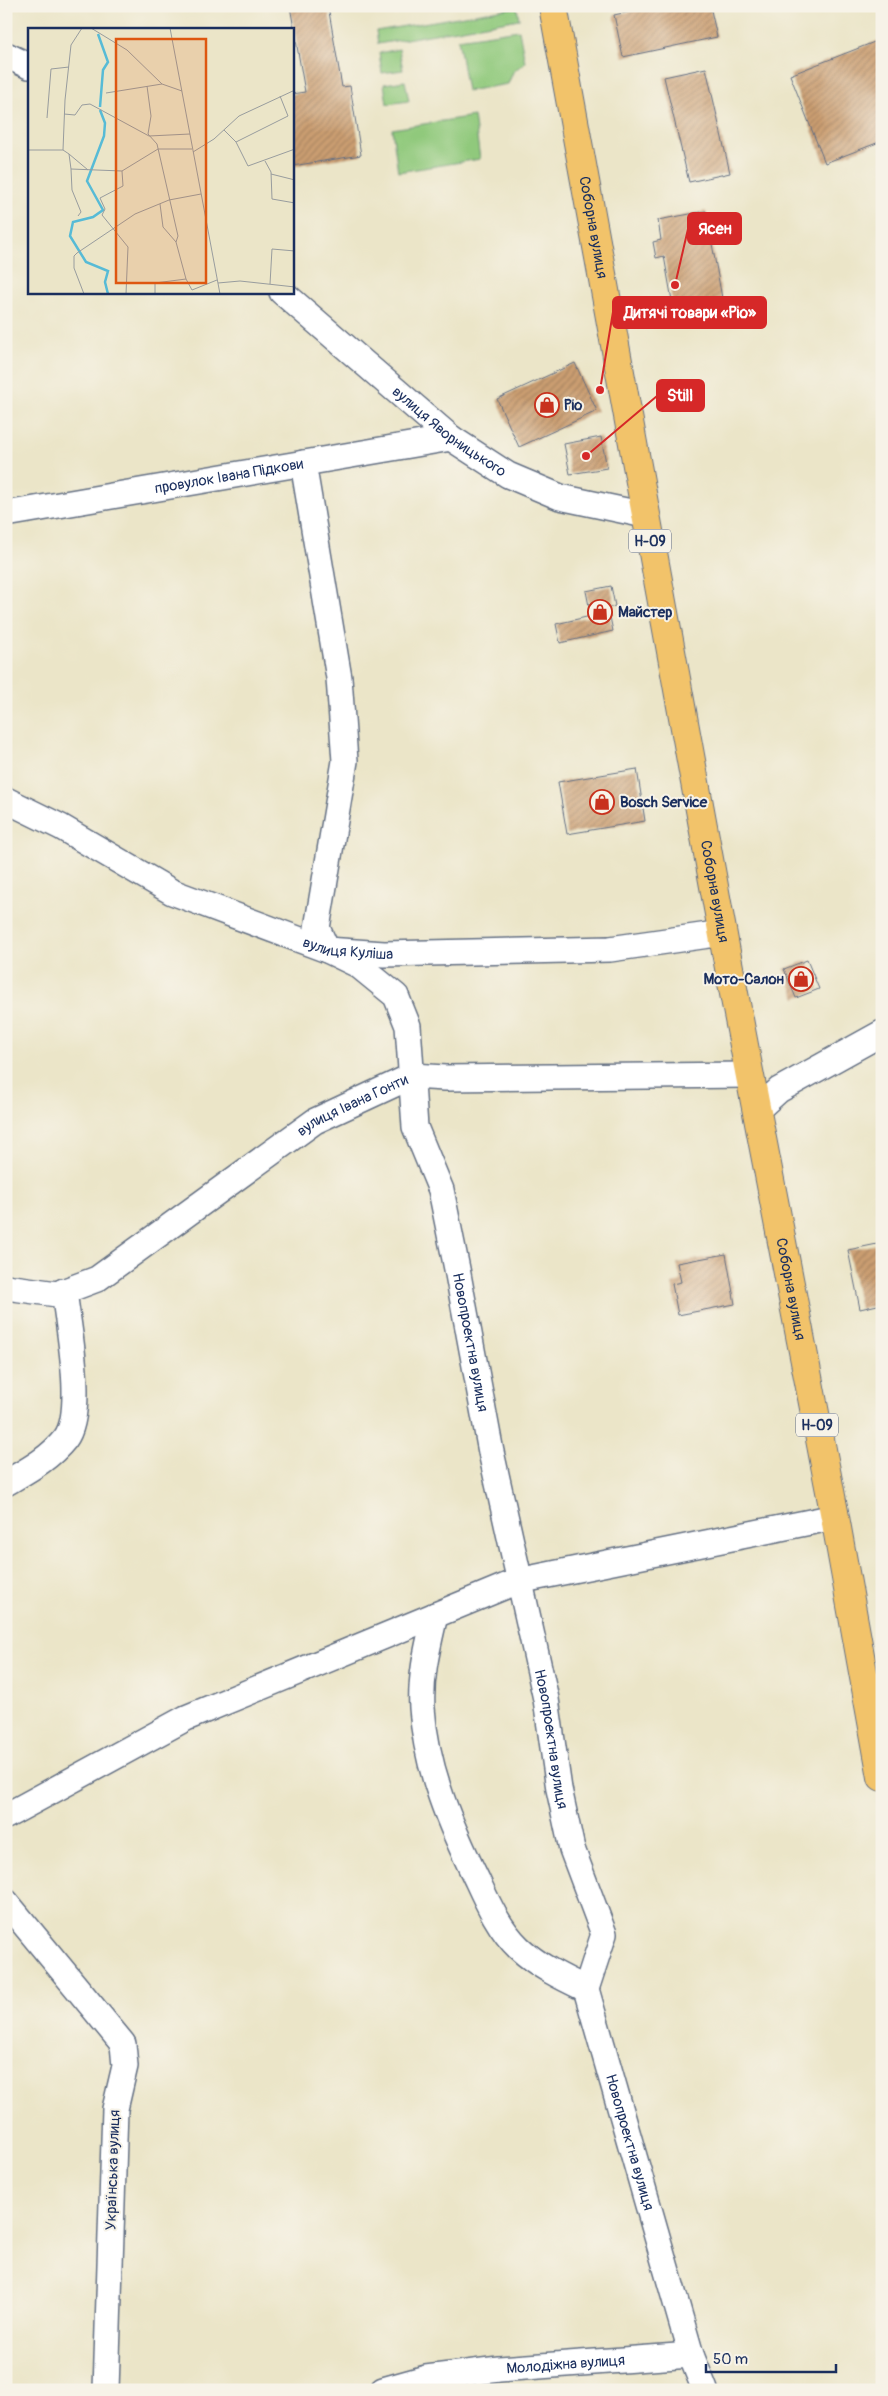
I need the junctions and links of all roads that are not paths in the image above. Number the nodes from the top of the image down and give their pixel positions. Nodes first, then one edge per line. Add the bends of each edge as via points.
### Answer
1 (553, 6) edge
2 (6, 56) edge
3 (28, 66) edge
4 (284, 294) edge
5 (451, 438) junction
6 (303, 463) junction
7 (6, 514) edge
8 (645, 516) junction
9 (6, 800) edge
10 (723, 933) junction
11 (326, 950) junction
12 (882, 1033) edge
13 (749, 1075) junction
14 (412, 1076) junction
15 (757, 1110) junction
16 (6, 1287) edge
17 (64, 1291) junction
18 (6, 1483) edge
19 (835, 1517) junction
20 (518, 1581) junction
21 (435, 1615) junction
22 (882, 1777) edge
23 (6, 1816) edge
24 (6, 1902) edge
25 (586, 1989) junction
26 (691, 2354) junction
27 (106, 2390) edge
28 (383, 2390) edge
29 (705, 2390) edge

1 - 8 main road, Соборна вулиця / Н-09
2 - 3 street
4 - 5 street, вулиця Яворницького
5 - 6 street, провулок Івана Підкови
5 - 8 street, вулиця Яворницького via 508,475 560,497
6 - 7 street, провулок Івана Підкови
6 - 11 street via 339,678 345,761 317,928
8 - 10 main road, Соборна вулиця / Н-09
9 - 11 street, вулиця Куліша via 61,827 172,892
10 - 11 street, вулиця Куліша via 610,949 384,954
10 - 13 main road, Соборна вулиця / Н-09
11 - 14 street, Новопроектна вулиця via 358,965 396,996 408,1026
12 - 15 street via 779,1090
13 - 14 street, вулиця Івана Гонти
13 - 15 main road, Соборна вулиця / Н-09
14 - 17 street, вулиця Івана Гонти via 315,1120 97,1279
14 - 20 street, Новопроектна вулиця via 415,1127 441,1190
15 - 19 main road, Соборна вулиця / Н-09
16 - 17 street, вулиця Івана Гонти via 57,1294
17 - 18 street via 76,1399 74,1421 66,1438 39,1464
19 - 20 street
19 - 22 main road, Соборна вулиця / Н-09
20 - 21 street
20 - 25 street, Новопроектна вулиця via 546,1699 559,1790 572,1849 604,1934
21 - 23 street via 186,1718
21 - 25 street via 422,1682 422,1710 440,1796 458,1841 492,1912 518,1948 554,1974
24 - 27 street, Українська вулиця via 123,2044 124,2066 115,2108
25 - 26 street, Новопроектна вулиця
26 - 28 street, Молодіжна вулиця via 499,2369 426,2378
26 - 29 street, Новопроектна вулиця

